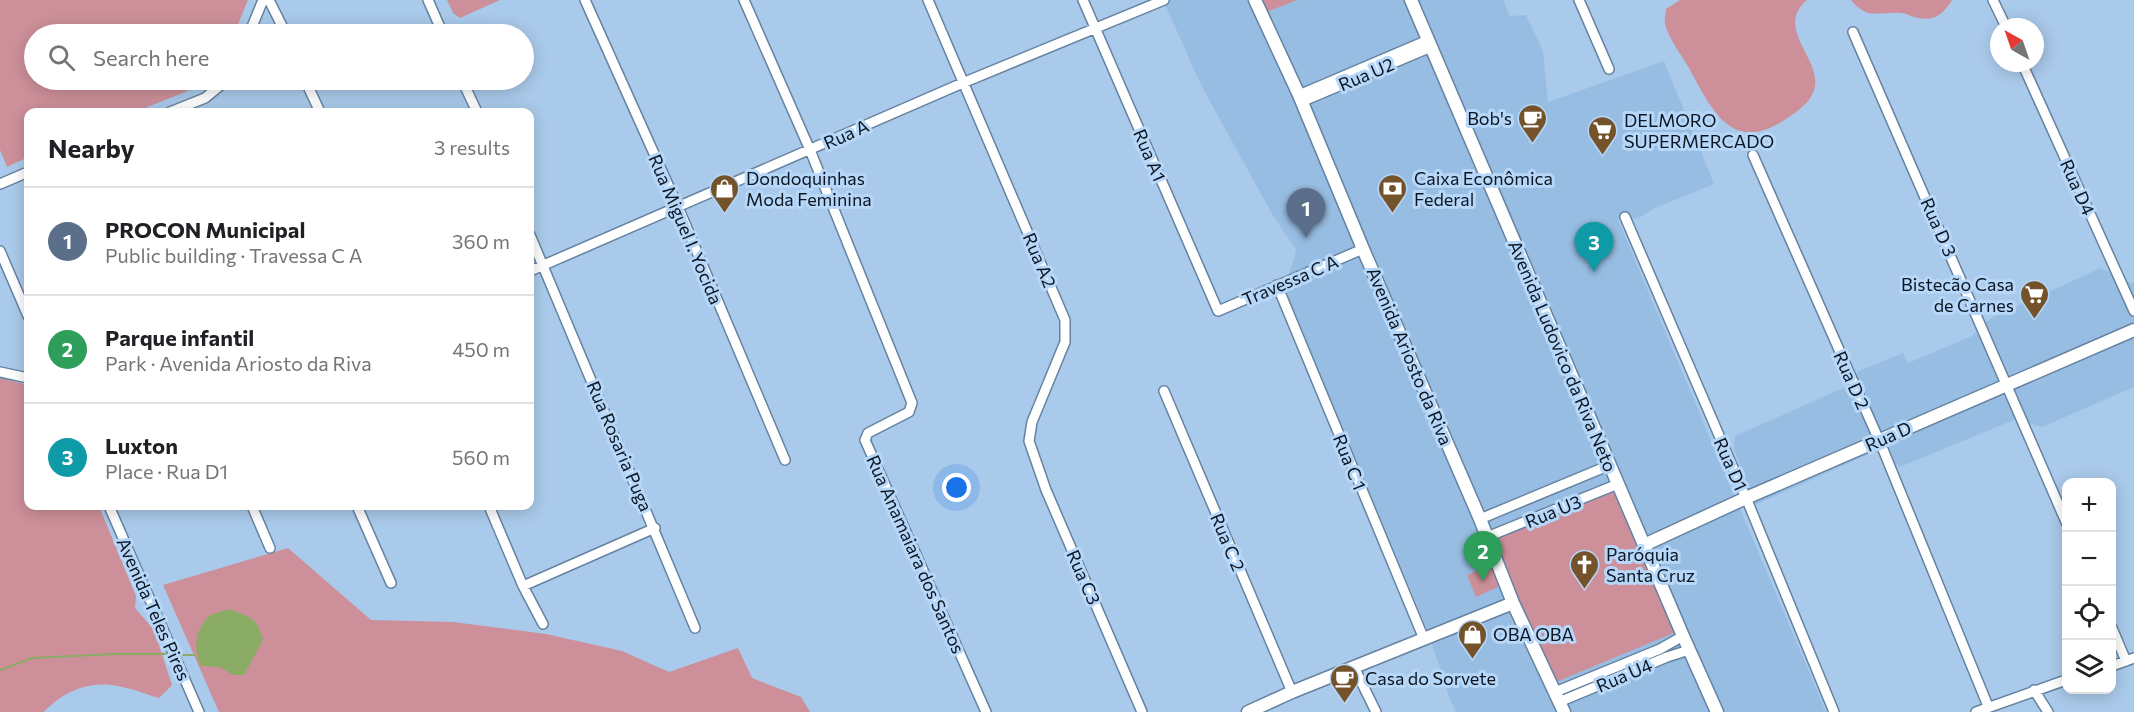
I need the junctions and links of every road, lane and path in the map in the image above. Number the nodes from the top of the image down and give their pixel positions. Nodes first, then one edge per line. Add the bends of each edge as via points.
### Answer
1 (263, 0) edge
2 (269, 0) edge
3 (428, 0) edge
4 (585, 0) edge
5 (744, 0) edge
6 (928, 0) edge
7 (1083, 0) edge
8 (1164, 0) edge
9 (1255, 0) edge
10 (1411, 0) edge
11 (1579, 0) edge
12 (1993, 0) edge
13 (2002, 18) edge
14 (253, 24) edge
15 (281, 24) edge
16 (439, 24) edge
17 (1096, 29) junction
18 (1853, 32) dead end
19 (1429, 44) junction
20 (1609, 69) dead end
21 (2026, 72) edge
22 (965, 82) junction
23 (215, 90) edge
24 (310, 90) edge
25 (467, 90) edge
26 (1300, 99) junction
27 (180, 108) edge
28 (318, 108) edge
29 (475, 108) edge
30 (810, 150) junction
31 (1753, 155) dead end
32 (24, 174) edge
33 (0, 184) edge
34 (678, 207) junction
35 (1625, 217) dead end
36 (534, 245) edge
37 (1363, 249) junction
38 (0, 251) edge
39 (543, 266) junction
40 (534, 269) edge
41 (1277, 285) junction
42 (24, 307) edge
43 (1218, 311) joint
44 (2134, 311) edge
45 (2134, 330) edge
46 (0, 372) edge
47 (24, 377) edge
48 (2008, 384) junction
49 (1164, 391) dead end
50 (1879, 440) junction
51 (1029, 441) joint
52 (785, 460) dead end
53 (1610, 465) junction
54 (1618, 484) junction
55 (1746, 498) junction
56 (111, 510) edge
57 (254, 510) edge
58 (359, 510) edge
59 (491, 510) edge
60 (2062, 510) edge
61 (1480, 519) junction
62 (655, 528) junction
63 (1487, 537) junction
64 (1644, 545) junction
65 (270, 548) dead end
66 (391, 582) dead end
67 (523, 586) junction
68 (1513, 603) junction
69 (543, 624) dead end
70 (695, 628) dead end
71 (2116, 635) edge
72 (1683, 636) junction
73 (1424, 639) junction
74 (1689, 650) junction
75 (2130, 659) edge
76 (2116, 664) edge
77 (1618, 665) junction
78 (1354, 667) junction
79 (1620, 676) junction
80 (2062, 682) edge
81 (2034, 690) junction
82 (1292, 692) junction
83 (1559, 702) edge
84 (1988, 706) junction
85 (199, 712) edge
86 (986, 712) edge
87 (1142, 712) edge
88 (1248, 712) edge
89 (1376, 712) edge
90 (1717, 712) edge
91 (1834, 712) edge
92 (1976, 712) edge
93 (2048, 712) edge

1 - 14 street
2 - 15 street
3 - 16 street
4 - 34 street, Rua Miguel I. Yocida
5 - 30 street
6 - 22 street, Rua A2
7 - 17 street, Rua A1
8 - 17 street, Rua A
9 - 26 street, Avenida Ariosto da Riva
10 - 19 street, Avenida Ludovico da Riva Neto
11 - 20 street
12 - 13 street
17 - 22 street, Rua A
17 - 43 street, Rua A1
18 - 48 street, Rua D 3
19 - 26 street, Rua U2
19 - 53 street, Avenida Ludovico da Riva Neto
21 - 44 street, Rua D4
22 - 30 street, Rua A
22 - 51 street, Rua A2 via 1065,320 1065,342 1032,422
23 - 27 street
24 - 28 street
25 - 29 street
26 - 37 street, Avenida Ariosto da Riva
30 - 34 street, Rua A
30 - 86 street, Rua Anamaiara dos Santos via 912,403 909,412 868,433 865,440
31 - 50 street, Rua D 2
32 - 33 street
34 - 39 street, Rua A
34 - 52 street, Rua Miguel I. Yocida
35 - 55 street, Rua D1
36 - 39 street, Rua Rosaria Puga
37 - 41 street, Travessa C A
37 - 61 street, Avenida Ariosto da Riva
38 - 42 street
39 - 40 street, Rua A
39 - 62 street, Rua Rosaria Puga
41 - 43 street, Travessa C A
41 - 73 street, Rua C 1
45 - 48 street, Rua D
46 - 47 street
48 - 50 street, Rua D
48 - 60 street, Rua D 3
49 - 82 street, Rua C 2
50 - 55 street, Rua D
50 - 84 street, Rua D 2
51 - 87 street, Rua C3 via 1046,490
53 - 54 street, Avenida Ludovico da Riva Neto
53 - 61 street, Rua U3
54 - 63 street, Rua U3
54 - 64 street, Avenida Ludovico da Riva Neto
55 - 64 street, Rua D
55 - 91 street, Rua D1
56 - 85 street, Avenida Teles Pires
57 - 65 street
58 - 66 street
59 - 67 street
61 - 63 street, Avenida Ariosto da Riva
62 - 67 street
62 - 70 street, Rua Rosaria Puga
63 - 68 street, Avenida Ariosto da Riva
64 - 72 street, Avenida Ludovico da Riva Neto
67 - 69 street
68 - 73 street
68 - 83 street, Avenida Ariosto da Riva
71 - 75 street
72 - 74 street, Avenida Ludovico da Riva Neto
72 - 77 street, Rua U4
73 - 78 street
74 - 79 street, Rua U4
74 - 90 street, Avenida Ludovico da Riva Neto
75 - 76 street
77 - 79 street
77 - 83 street, Rua U4
78 - 82 street
78 - 89 street
79 - 83 street, Rua U4
80 - 81 street
81 - 84 street
81 - 93 street
82 - 88 street
84 - 92 street

